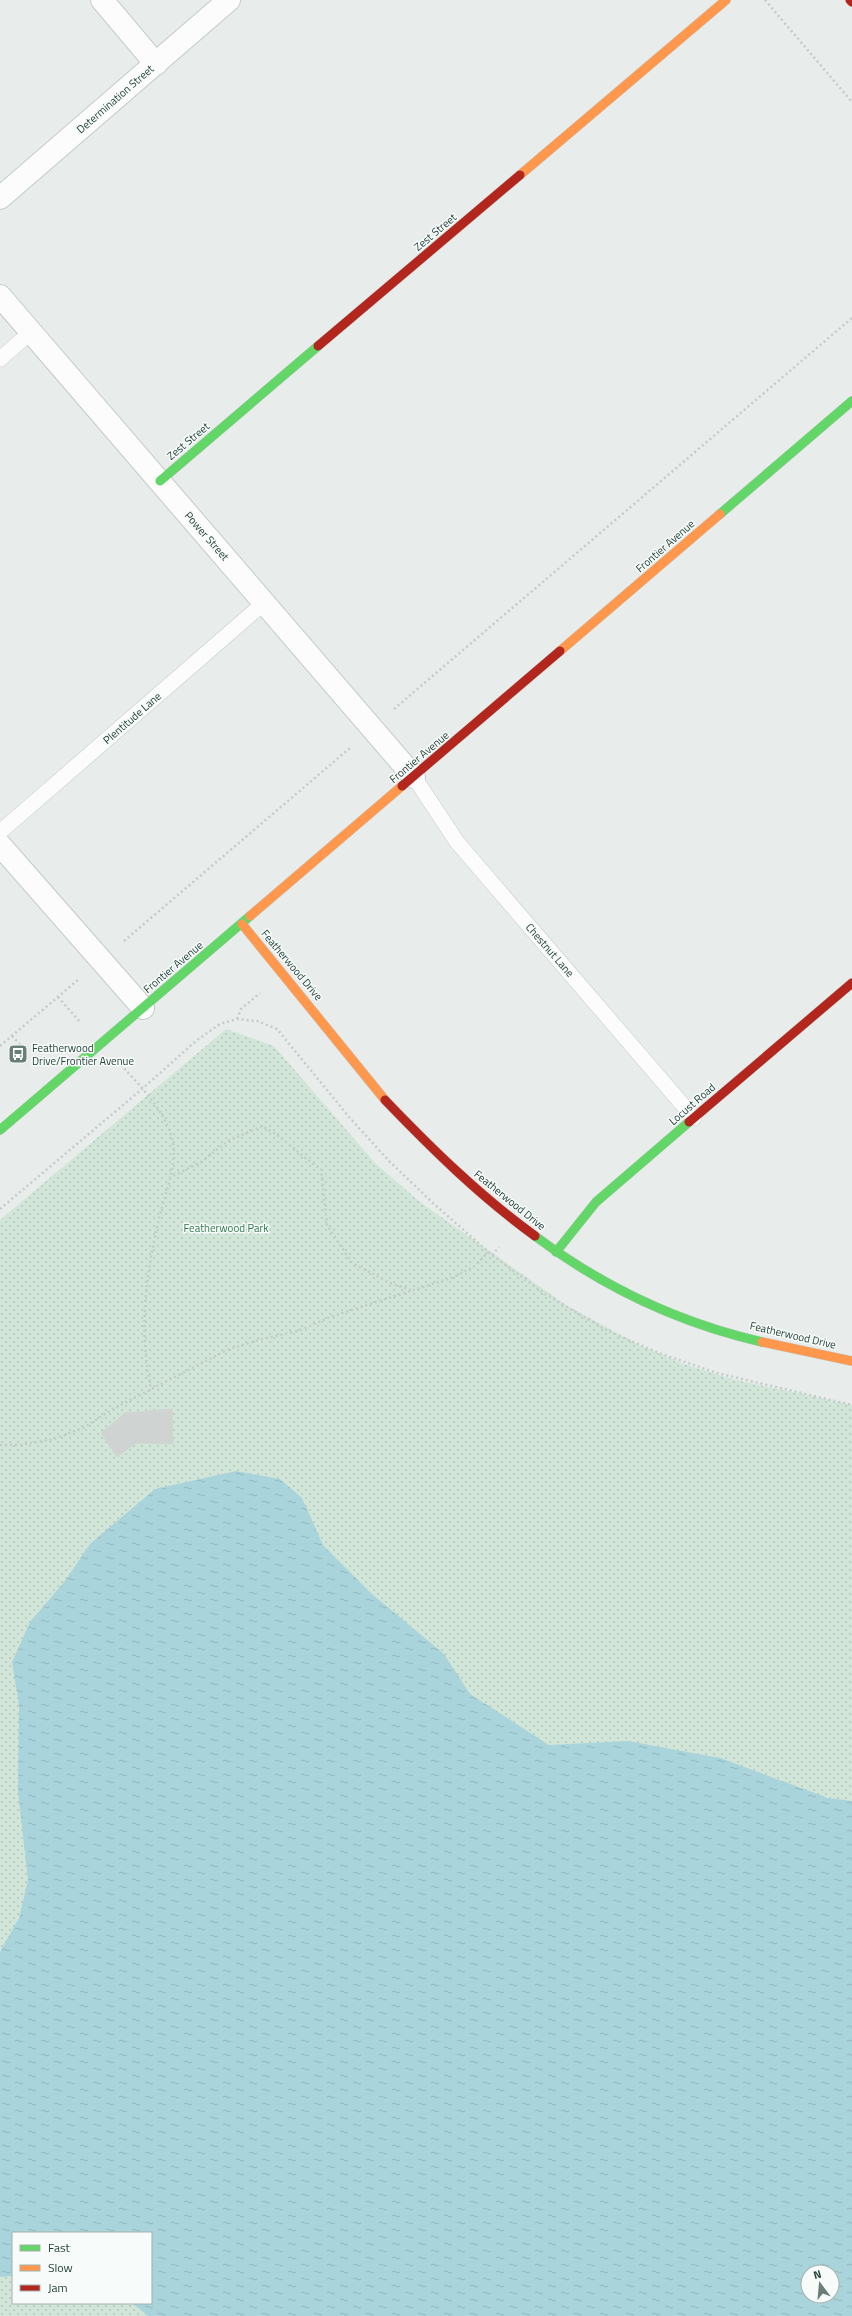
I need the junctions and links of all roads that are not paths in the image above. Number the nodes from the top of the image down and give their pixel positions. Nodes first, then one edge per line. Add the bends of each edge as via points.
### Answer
1 (102, 0) edge
2 (230, 0) edge
3 (726, 0) edge
4 (850, 0) edge
5 (852, 2) edge
6 (156, 64) junction
7 (0, 198) edge
8 (0, 296) edge
9 (31, 332) junction
10 (0, 359) edge
11 (852, 401) edge
12 (160, 481) junction
13 (264, 604) junction
14 (414, 776) junction
15 (0, 832) edge
16 (0, 846) edge
17 (242, 924) junction
18 (852, 983) edge
19 (143, 1008) junction
20 (694, 1118) junction
21 (0, 1130) edge
22 (556, 1252) junction
23 (852, 1361) edge

1 - 6 street
2 - 6 street, Determination Street
3 - 12 street, Zest Street
4 - 5 street
6 - 7 street, Determination Street
8 - 9 street, Power Street
9 - 10 lane
9 - 12 street, Power Street
11 - 14 street, Frontier Avenue
12 - 13 street, Power Street
13 - 14 street, Power Street
13 - 15 lane, Plentitude Lane
14 - 17 street, Frontier Avenue
14 - 20 lane, Chestnut Lane via 458,842
16 - 19 street
17 - 19 street, Frontier Avenue
17 - 22 street, Featherwood Drive via 384,1098 425,1141 468,1182
18 - 20 street, Locust Road
19 - 21 street, Frontier Avenue
20 - 22 street, Locust Road via 596,1202
22 - 23 street, Featherwood Drive via 606,1284 662,1310 718,1329

